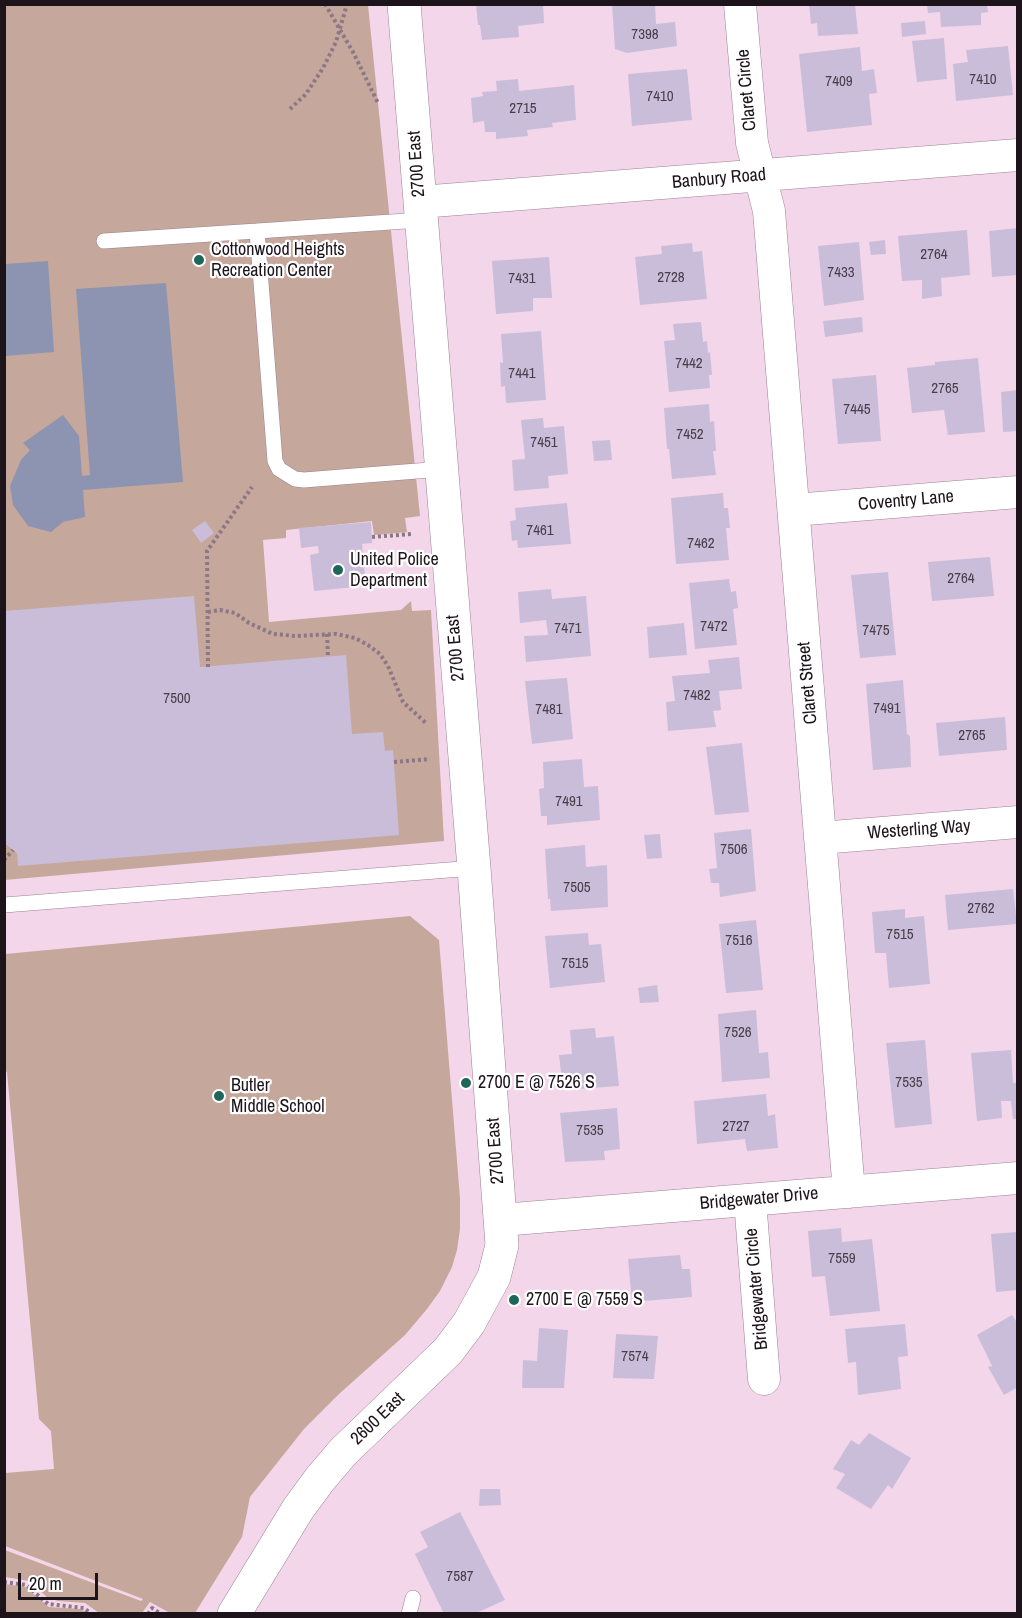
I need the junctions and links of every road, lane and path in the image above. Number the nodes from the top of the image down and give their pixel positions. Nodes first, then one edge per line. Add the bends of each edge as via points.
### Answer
1 (325, 4) edge
2 (347, 4) edge
3 (405, 4) edge
4 (740, 4) edge
5 (340, 29) junction
6 (378, 104) dead end
7 (290, 109) dead end
8 (1017, 155) edge
9 (760, 175) junction
10 (420, 211) junction
11 (257, 231) junction
12 (104, 241) dead end
13 (442, 469) junction
14 (252, 487) dead end
15 (1017, 492) edge
16 (794, 510) junction
17 (412, 534) dead end
18 (372, 537) dead end
19 (208, 612) junction
20 (327, 634) junction
21 (328, 657) dead end
22 (208, 667) dead end
23 (427, 724) dead end
24 (430, 759) dead end
25 (394, 762) dead end
26 (1017, 822) edge
27 (820, 838) junction
28 (14, 850) dead end
29 (4, 860) edge
30 (474, 868) junction
31 (4, 905) edge
32 (1017, 1179) edge
33 (849, 1192) junction
34 (750, 1200) junction
35 (501, 1220) junction
36 (764, 1379) dead end
37 (4, 1582) edge
38 (413, 1598) dead end
39 (91, 1614) edge
40 (148, 1614) edge
41 (161, 1614) edge
42 (234, 1614) edge
43 (409, 1614) edge

1 - 5 path
2 - 5 path
3 - 10 street, 2700 East
4 - 9 street, Claret Circle via 752,143
5 - 6 path
5 - 7 path via 323,68 306,94
8 - 9 street, Banbury Road
9 - 10 street, Banbury Road
9 - 16 street, Claret Street via 769,211
10 - 11 lane
10 - 13 street, 2700 East
11 - 12 lane
11 - 13 lane via 275,461 279,469 304,480
13 - 30 street, 2700 East
14 - 19 path via 207,551
15 - 16 street, Coventry Lane
16 - 27 street, Claret Street
17 - 18 path
19 - 20 path via 235,613 273,634
19 - 22 path
20 - 21 path
20 - 23 path via 355,638 380,654 403,702
24 - 25 path
26 - 27 street, Westerling Way
27 - 33 street, Claret Street
28 - 29 path
30 - 31 lane
30 - 35 street, 2700 East
32 - 33 street, Bridgewater Drive
33 - 34 street, Bridgewater Drive
34 - 35 street, Bridgewater Drive
34 - 36 street, Bridgewater Circle
35 - 42 street, 2600 East via 500,1260 469,1323 448,1351 320,1479
37 - 39 path via 26,1585 48,1604 77,1607
38 - 43 lane
40 - 41 path via 152,1608

